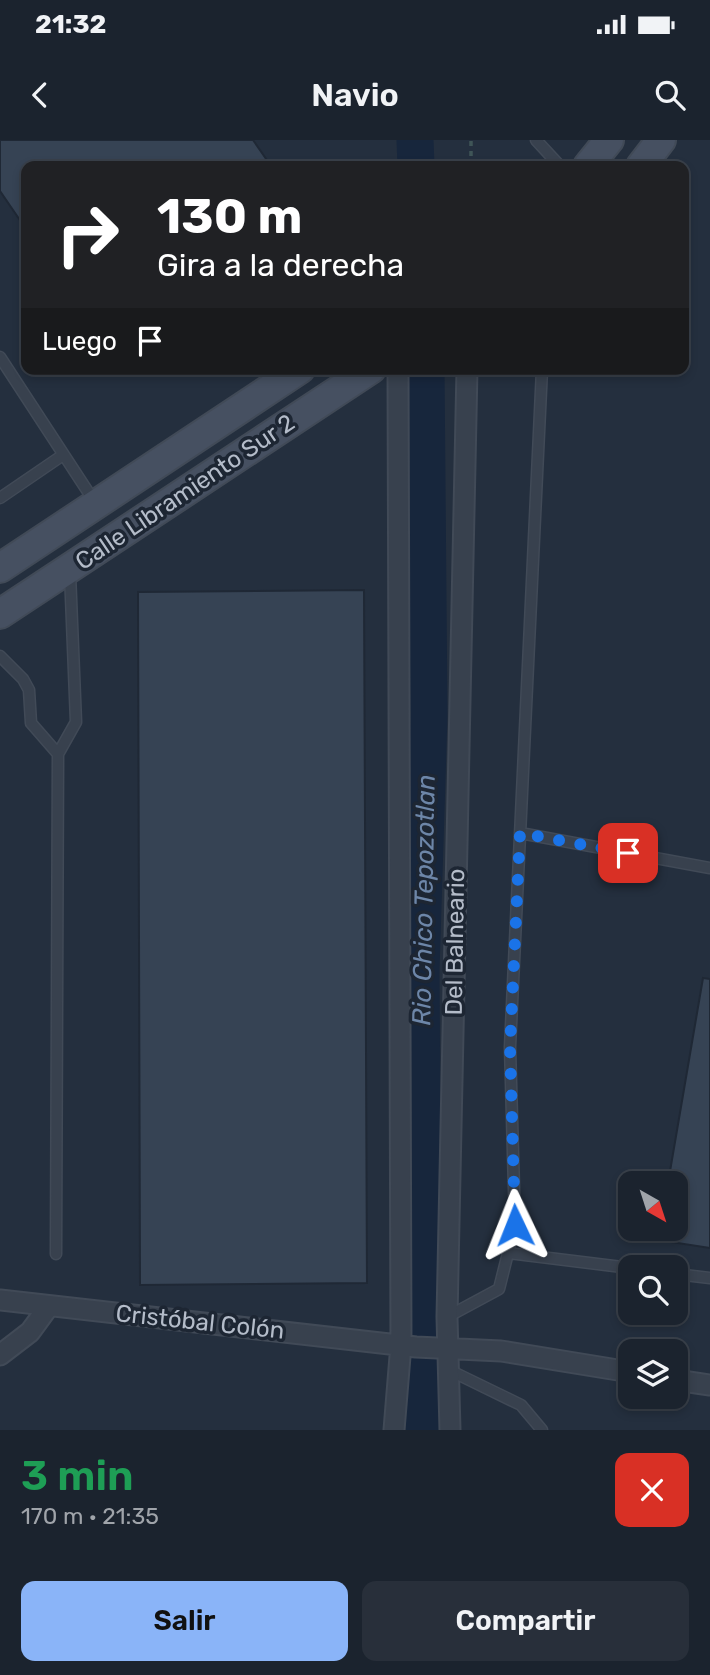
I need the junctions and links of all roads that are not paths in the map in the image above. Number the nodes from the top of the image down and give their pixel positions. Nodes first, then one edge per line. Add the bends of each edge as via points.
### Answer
1 (536, 140) edge
2 (609, 140) edge
3 (661, 140) edge
4 (555, 161) edge
5 (591, 161) edge
6 (645, 161) edge
7 (0, 356) edge
8 (291, 375) edge
9 (361, 375) edge
10 (398, 375) edge
11 (467, 375) edge
12 (542, 375) edge
13 (63, 455) junction
14 (0, 498) edge
15 (96, 504) junction
16 (49, 536) junction
17 (118, 536) junction
18 (0, 568) edge
19 (70, 569) junction
20 (0, 614) edge
21 (0, 656) edge
22 (58, 754) junction
23 (520, 833) junction
24 (710, 868) edge
25 (508, 1253) junction
26 (56, 1254) dead end
27 (618, 1267) edge
28 (688, 1275) edge
29 (710, 1278) edge
30 (0, 1300) edge
31 (49, 1306) junction
32 (447, 1317) junction
33 (408, 1346) junction
34 (444, 1347) junction
35 (0, 1355) edge
36 (449, 1369) junction
37 (618, 1370) edge
38 (688, 1382) edge
39 (710, 1385) edge
40 (394, 1430) edge
41 (450, 1430) edge
42 (542, 1430) edge

1 - 4 lane
2 - 5 main road
3 - 6 main road
7 - 13 lane
8 - 15 main road, Calle Libramiento Sur 2
9 - 17 main road, Calle Libramiento Sur 2
10 - 33 street
11 - 32 street, Del Balneario
12 - 23 lane
13 - 14 lane
13 - 15 lane
15 - 16 main road, Calle Libramiento Sur 2
15 - 17 main road
16 - 18 main road, Calle Libramiento Sur 2
16 - 19 main road
17 - 19 main road, Calle Libramiento Sur 2
19 - 20 main road, Calle Libramiento Sur 2
19 - 22 lane via 76,722
21 - 22 lane via 23,679 29,690 31,723
22 - 26 lane
23 - 24 lane
23 - 25 lane via 510,1047 515,1225
25 - 27 lane
25 - 32 lane via 499,1289
28 - 29 lane
30 - 31 street, Cristóbal Colón
31 - 33 street, Cristóbal Colón
31 - 35 street via 30,1332
32 - 34 street, Del Balneario
33 - 34 street, Cristóbal Colón
33 - 40 street
34 - 36 street, Del Balneario
34 - 37 street, Cristóbal Colón via 501,1351
36 - 41 street, Del Balneario
36 - 42 lane via 521,1405
38 - 39 street

